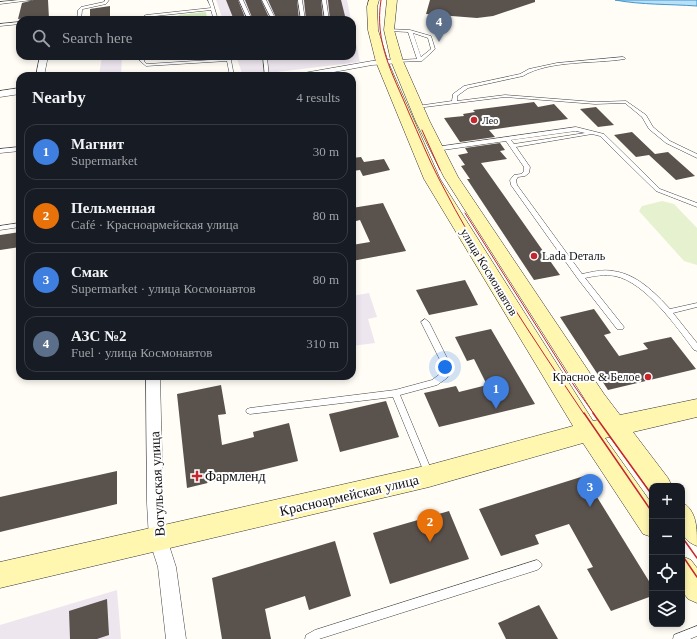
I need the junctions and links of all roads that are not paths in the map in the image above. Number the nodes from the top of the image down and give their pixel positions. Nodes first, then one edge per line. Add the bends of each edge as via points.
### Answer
1 (30, 0) edge
2 (107, 0) edge
3 (210, 0) edge
4 (241, 0) edge
5 (264, 0) edge
6 (300, 0) edge
7 (324, 0) edge
8 (374, 0) edge
9 (392, 0) edge
10 (0, 3) edge
11 (213, 9) junction
12 (79, 16) edge
13 (146, 16) dead end
14 (215, 16) edge
15 (248, 16) edge
16 (272, 16) edge
17 (302, 16) edge
18 (327, 16) edge
19 (16, 23) edge
20 (0, 25) edge
21 (389, 30) junction
22 (410, 31) junction
23 (623, 58) dead end
24 (43, 60) edge
25 (142, 60) edge
26 (205, 60) edge
27 (228, 60) edge
28 (266, 60) edge
29 (420, 60) junction
30 (389, 62) junction
31 (41, 72) edge
32 (231, 72) edge
33 (267, 72) edge
34 (324, 72) edge
35 (16, 92) edge
36 (0, 94) edge
37 (454, 102) junction
38 (417, 107) junction
39 (594, 132) junction
40 (508, 140) junction
41 (512, 146) junction
42 (436, 149) junction
43 (16, 150) edge
44 (0, 152) edge
45 (697, 156) edge
46 (697, 205) edge
47 (16, 226) edge
48 (0, 228) edge
49 (580, 277) junction
50 (697, 305) edge
51 (669, 312) junction
52 (425, 322) dead end
53 (620, 327) dead end
54 (697, 348) edge
55 (153, 380) edge
56 (395, 393) junction
57 (697, 408) edge
58 (250, 411) dead end
59 (614, 426) junction
60 (588, 432) junction
61 (430, 476) junction
62 (658, 483) edge
63 (685, 518) edge
64 (649, 521) edge
65 (697, 534) edge
66 (158, 539) junction
67 (537, 565) dead end
68 (685, 572) edge
69 (0, 574) edge
70 (697, 590) edge
71 (697, 631) edge
72 (176, 639) edge
73 (310, 639) edge
74 (678, 639) edge

1 - 10 lane
2 - 12 lane via 102,5 82,8
3 - 11 lane
4 - 15 lane
5 - 16 lane
6 - 17 lane
7 - 18 lane
8 - 30 main road, улица Космонавтов via 372,30
9 - 21 main road, улица Космонавтов
11 - 13 lane
11 - 14 lane
19 - 20 lane
21 - 22 lane
21 - 30 main road, улица Космонавтов
22 - 29 lane
22 - 29 lane via 430,37 433,48
23 - 37 lane via 557,64 529,70 521,75 466,87 455,95
24 - 31 street
25 - 26 lane via 146,65
27 - 32 lane
28 - 33 lane
29 - 30 lane
30 - 34 street
30 - 38 main road, улица Космонавтов
30 - 60 main road, улица Космонавтов via 432,179
35 - 36 street
37 - 38 lane
37 - 45 lane via 505,96 595,103 626,102 644,116 651,128 668,142
38 - 42 main road, улица Космонавтов
39 - 40 lane via 576,129
39 - 41 lane
39 - 46 lane via 602,135 658,190
40 - 41 lane
40 - 42 lane
41 - 49 lane via 527,167 527,172 513,180 514,185
42 - 59 main road, улица Космонавтов via 456,184
43 - 44 lane
47 - 48 lane
49 - 51 lane via 615,273 641,286
49 - 53 lane
50 - 51 lane
51 - 54 lane
52 - 56 lane via 446,364 444,376 434,383
55 - 66 street, Вогульская улица
56 - 58 lane
56 - 61 lane
57 - 59 main road, Красноармейская улица
59 - 60 main road, Красноармейская улица
59 - 62 main road, улица Космонавтов
60 - 61 main road, Красноармейская улица
60 - 64 main road, улица Космонавтов
61 - 66 main road, Красноармейская улица
63 - 65 main road
66 - 69 main road, Красноармейская улица
66 - 72 street, Вогульская улица via 167,568
67 - 73 lane via 315,635
68 - 70 main road
71 - 74 lane

